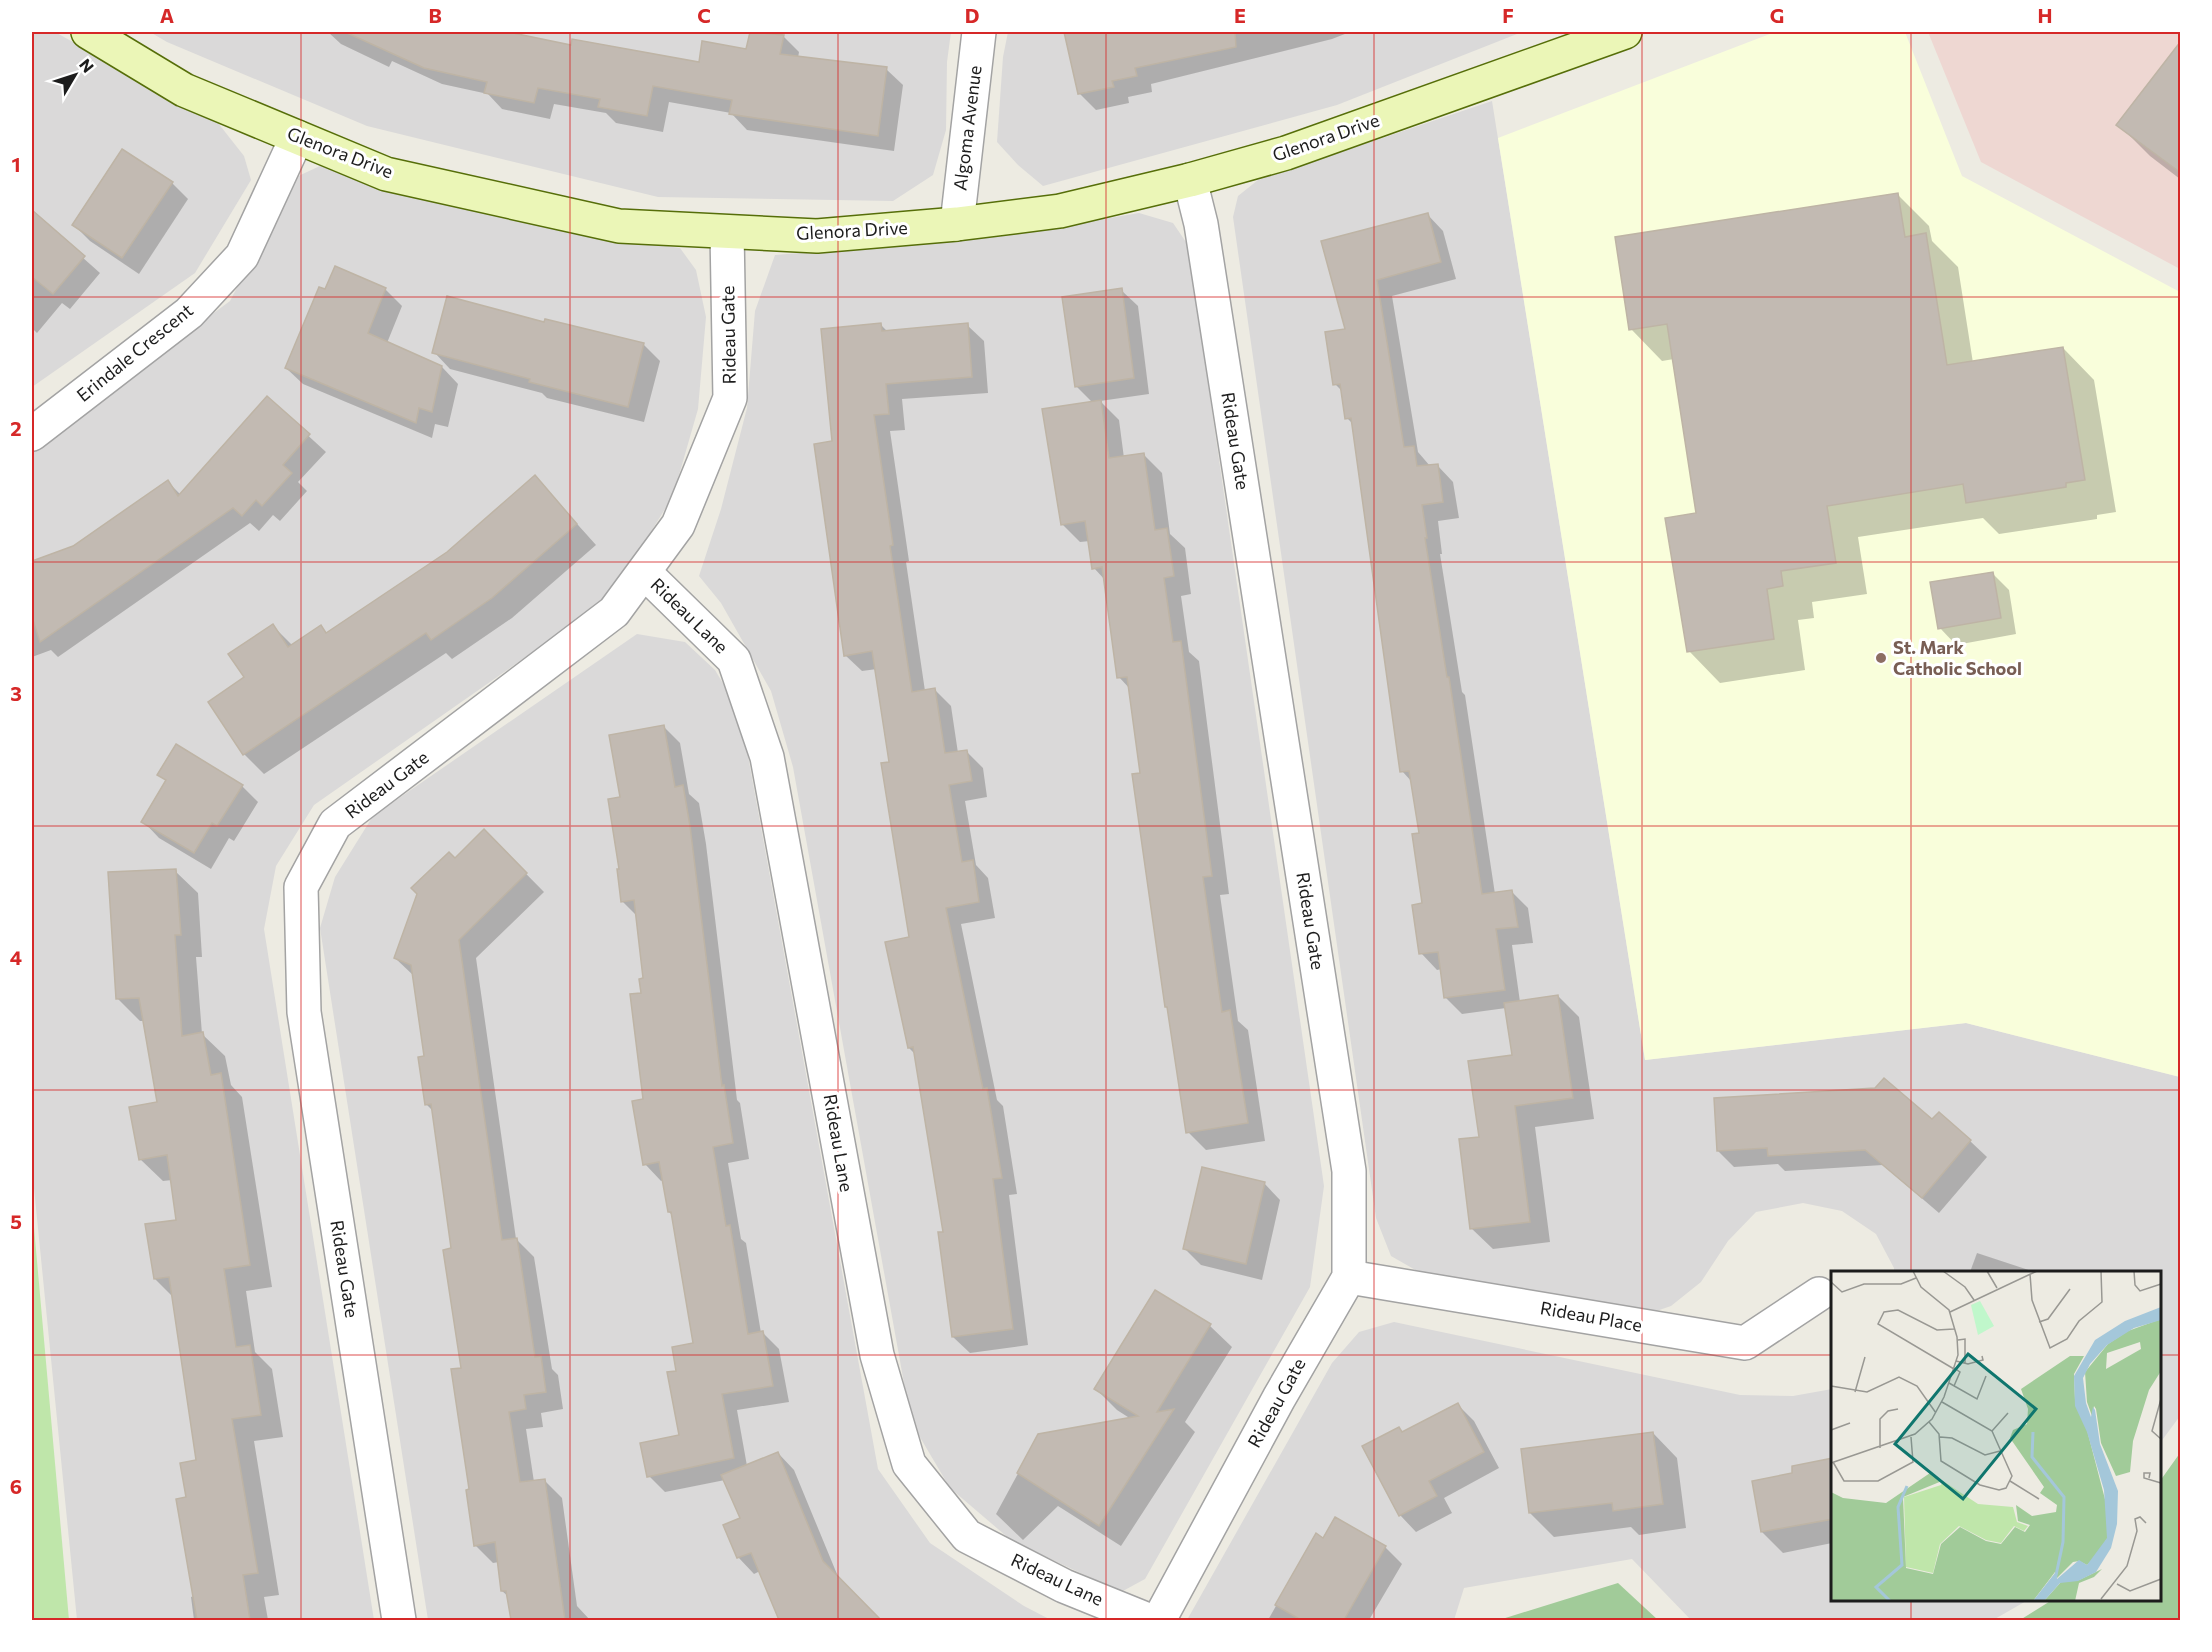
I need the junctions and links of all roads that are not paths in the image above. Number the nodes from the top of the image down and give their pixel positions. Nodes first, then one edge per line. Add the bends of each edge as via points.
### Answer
1 (88, 32) edge
2 (979, 32) edge
3 (1625, 32) edge
4 (297, 137) junction
5 (1190, 180) junction
6 (957, 224) junction
7 (727, 231) junction
8 (32, 434) edge
9 (644, 572) junction
10 (1349, 1276) junction
11 (1819, 1294) dead end
12 (399, 1620) edge
13 (1148, 1620) edge
14 (1159, 1620) edge

1 - 4 street, Glenora Drive via 184,90
2 - 6 street, Algoma Avenue
3 - 5 street, Glenora Drive via 1286,153
4 - 7 street, Glenora Drive via 386,174 619,226
4 - 8 street, Erindale Crescent via 242,256 189,313
5 - 6 street, Glenora Drive via 1060,212
5 - 10 street, Rideau Gate via 1201,224 1348,1171
6 - 7 street, Glenora Drive via 817,236
7 - 9 street, Rideau Gate via 730,398 678,525
9 - 12 street, Rideau Gate via 614,612 335,824 301,887 304,1012
9 - 13 street, Rideau Lane via 734,660 767,757 877,1355 909,1464 967,1536 1064,1586
10 - 11 street, Rideau Place via 1745,1343
10 - 14 street, Rideau Gate

